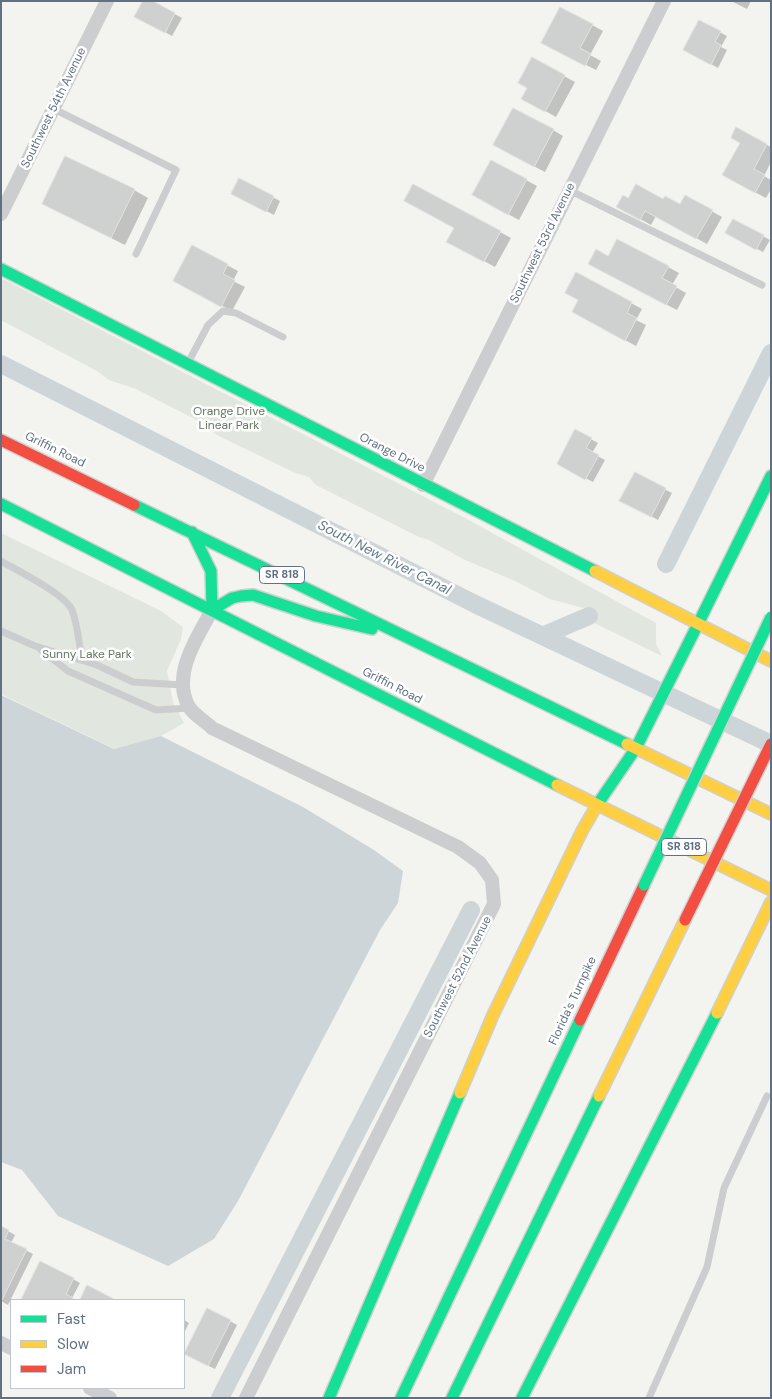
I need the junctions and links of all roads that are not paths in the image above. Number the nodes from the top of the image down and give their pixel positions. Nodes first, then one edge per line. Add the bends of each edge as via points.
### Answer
1 (107, 1) edge
2 (664, 1) edge
3 (54, 109) junction
4 (569, 190) junction
5 (1, 214) edge
6 (136, 254) dead end
7 (1, 269) edge
8 (762, 285) dead end
9 (283, 338) dead end
10 (188, 364) junction
11 (1, 440) edge
12 (771, 476) edge
13 (423, 485) junction
14 (1, 504) edge
15 (192, 532) junction
16 (1, 561) edge
17 (212, 610) junction
18 (771, 617) edge
19 (698, 624) junction
20 (1, 631) edge
21 (416, 640) junction
22 (36, 646) junction
23 (82, 660) junction
24 (771, 661) edge
25 (182, 684) junction
26 (190, 708) junction
27 (771, 744) edge
28 (636, 748) junction
29 (597, 805) junction
30 (771, 814) edge
31 (771, 890) edge
32 (771, 902) edge
33 (767, 1096) dead end
34 (92, 1389) edge
35 (110, 1398) edge
36 (246, 1398) edge
37 (329, 1398) edge
38 (400, 1398) edge
39 (452, 1398) edge
40 (522, 1398) edge
41 (649, 1398) edge

1 - 3 street, Southwest 54th Avenue
2 - 4 street, Southwest 53rd Avenue
3 - 5 street, Southwest 54th Avenue
3 - 6 lane via 176,170
4 - 8 lane
4 - 13 street, Southwest 53rd Avenue
7 - 10 main road, Orange Drive
9 - 10 lane via 236,313 223,311 208,325
10 - 13 main road, Orange Drive
11 - 15 main road, Griffin Road / SR 818
12 - 19 main road
13 - 19 main road, Orange Drive
14 - 17 main road, Griffin Road / SR 818
15 - 17 main road via 211,571
15 - 21 main road, Griffin Road / SR 818
16 - 23 lane via 60,596 71,608
17 - 21 main road via 225,600 257,596 298,611
17 - 25 street via 190,651
17 - 29 main road, Griffin Road / SR 818
18 - 38 main road, Florida's Turnpike, bridge
19 - 24 main road, Orange Drive
19 - 28 main road
20 - 22 lane
21 - 28 main road, Griffin Road / SR 818
22 - 23 lane
22 - 26 lane via 68,671 156,710
23 - 25 lane via 133,682
25 - 26 street, Southwest 52nd Avenue
26 - 36 street, Southwest 52nd Avenue via 212,728 458,848 480,862 492,880 494,904
27 - 39 main road, bridge
28 - 29 main road
28 - 30 main road, Griffin Road / SR 818
29 - 31 main road, Griffin Road / SR 818
29 - 37 main road via 493,1015
32 - 40 main road
33 - 41 lane via 724,1188 707,1267
34 - 35 street

